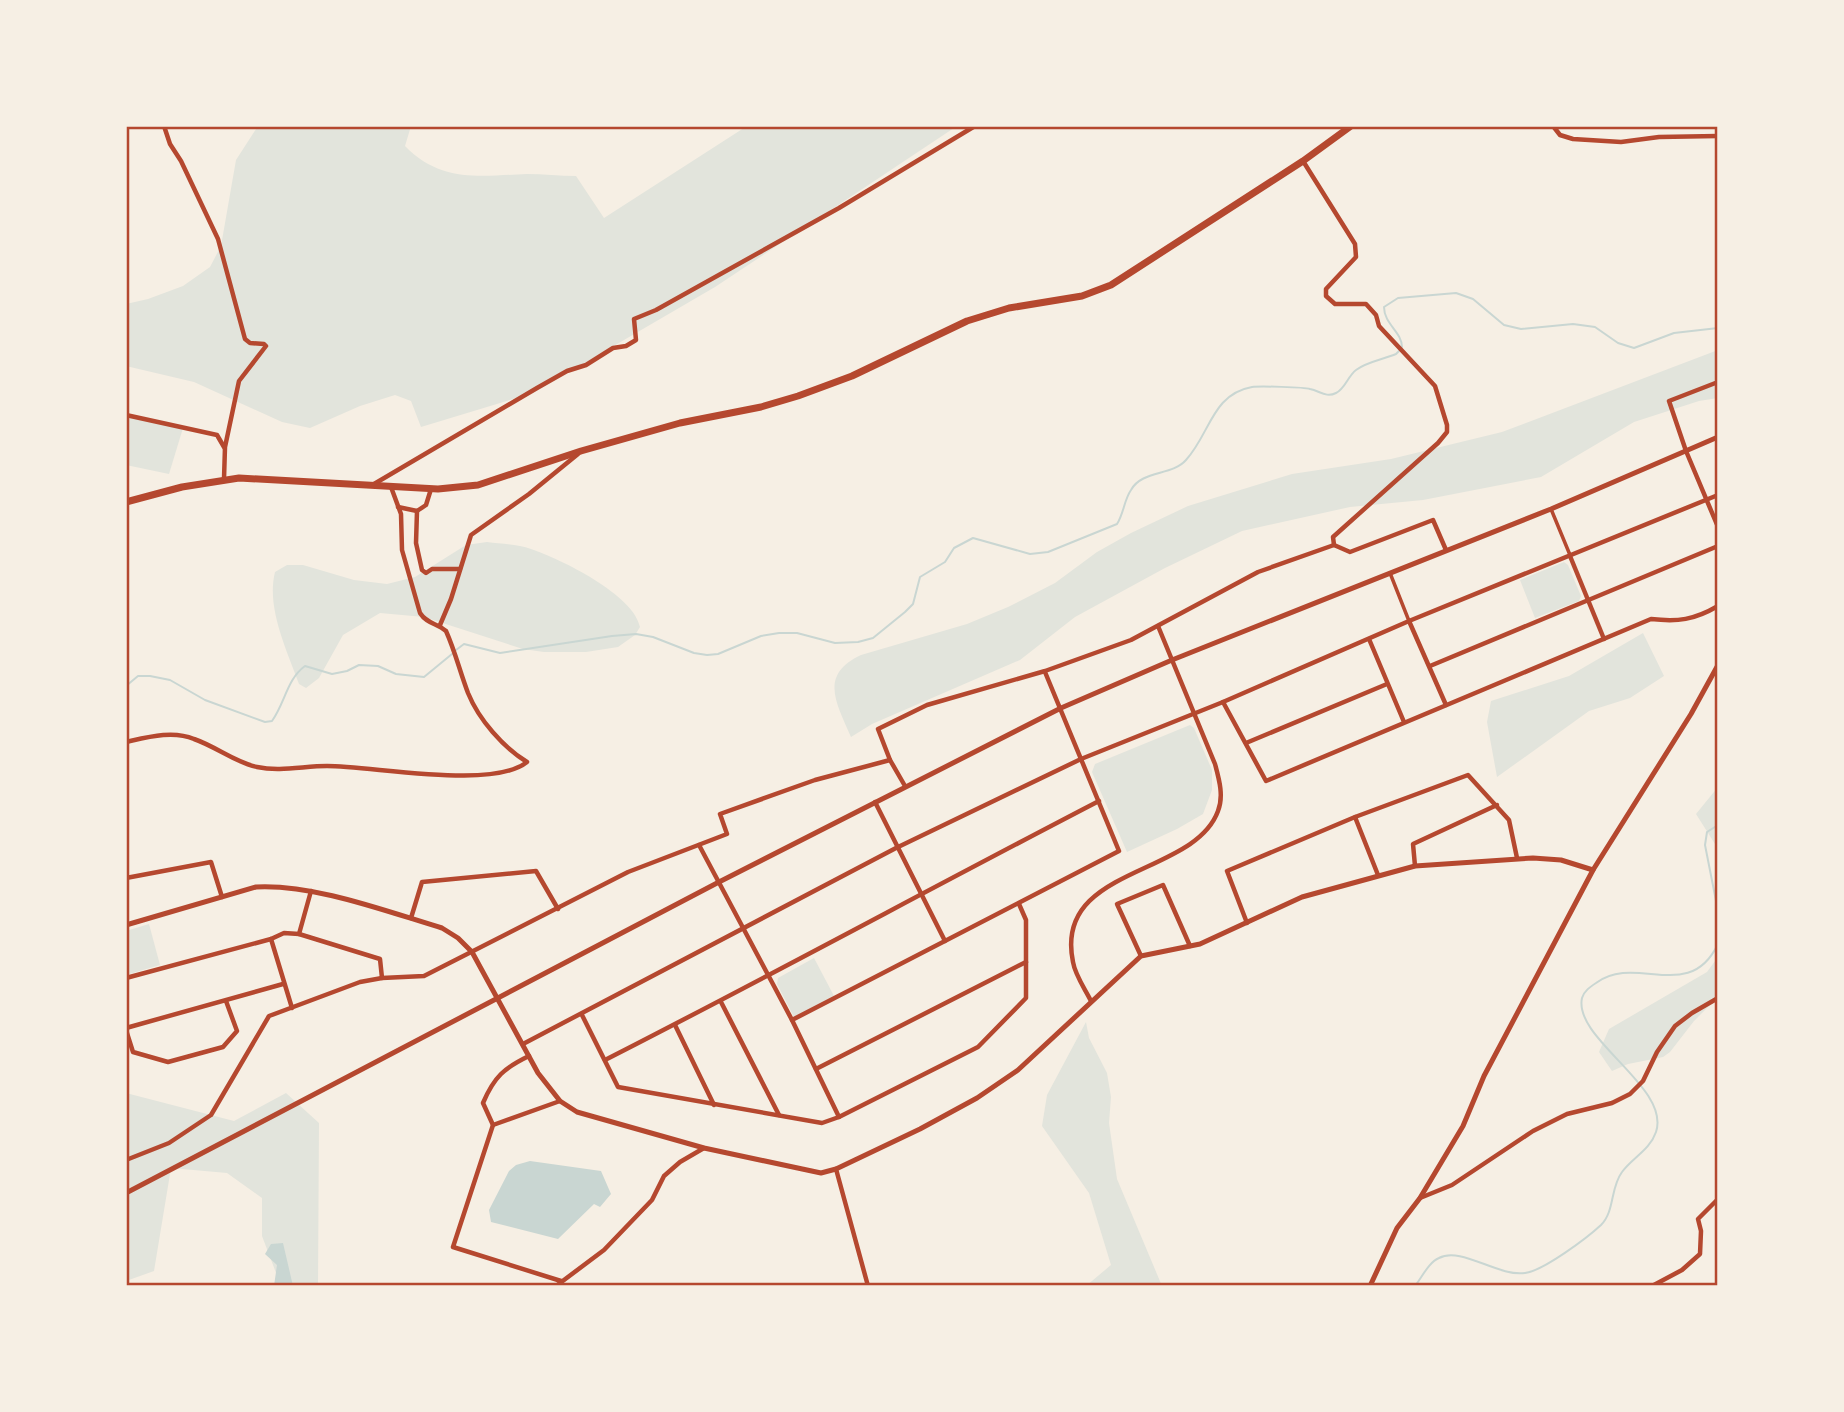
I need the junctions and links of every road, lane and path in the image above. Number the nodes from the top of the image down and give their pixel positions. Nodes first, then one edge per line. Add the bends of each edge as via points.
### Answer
1 (164, 126) edge
2 (975, 126) edge
3 (1351, 126) edge
4 (1553, 126) edge
5 (1718, 136) edge
6 (1303, 161) junction
7 (1718, 382) edge
8 (126, 415) edge
9 (1718, 437) edge
10 (225, 447) junction
11 (581, 451) junction
12 (1686, 451) junction
13 (224, 479) junction
14 (373, 485) junction
15 (391, 486) junction
16 (431, 489) junction
17 (1718, 495) edge
18 (1707, 499) junction
19 (126, 502) edge
20 (398, 507) junction
21 (1551, 509) junction
22 (417, 511) junction
23 (1718, 527) edge
24 (1334, 545) junction
25 (1718, 546) edge
26 (1446, 550) junction
27 (1570, 556) junction
28 (460, 569) junction
29 (1390, 573) junction
30 (1587, 601) junction
31 (1718, 606) edge
32 (1409, 621) junction
33 (440, 625) junction
34 (1158, 626) junction
35 (1369, 639) junction
36 (1604, 639) junction
37 (1172, 660) junction
38 (1718, 665) edge
39 (1430, 666) junction
40 (1045, 671) junction
41 (1387, 684) junction
42 (1223, 702) junction
43 (1446, 705) junction
44 (1061, 708) junction
45 (1195, 713) junction
46 (1404, 722) junction
47 (126, 742) edge
48 (1246, 743) junction
49 (1080, 759) junction
50 (890, 760) junction
51 (905, 786) junction
52 (874, 802) junction
53 (1099, 802) junction
54 (1497, 805) junction
55 (1355, 817) junction
56 (699, 845) junction
57 (896, 848) junction
58 (1517, 858) junction
59 (1415, 866) junction
60 (1594, 870) junction
61 (1378, 875) junction
62 (126, 878) edge
63 (719, 881) junction
64 (311, 891) junction
65 (921, 893) junction
66 (222, 897) junction
67 (1018, 904) junction
68 (558, 909) junction
69 (411, 918) junction
70 (1247, 923) junction
71 (126, 925) edge
72 (744, 929) junction
73 (299, 934) junction
74 (271, 939) junction
75 (945, 941) junction
76 (1190, 947) junction
77 (472, 952) junction
78 (1141, 956) junction
79 (1026, 962) junction
80 (769, 975) junction
81 (126, 978) edge
82 (382, 978) junction
83 (283, 984) junction
84 (498, 998) junction
85 (1718, 998) edge
86 (226, 1001) junction
87 (1091, 1001) junction
88 (721, 1002) junction
89 (292, 1008) junction
90 (582, 1015) junction
91 (792, 1020) junction
92 (674, 1025) junction
93 (126, 1029) edge
94 (523, 1044) junction
95 (529, 1056) junction
96 (604, 1060) junction
97 (816, 1069) junction
98 (560, 1101) junction
99 (714, 1105) junction
100 (779, 1115) junction
101 (839, 1117) junction
102 (493, 1125) junction
103 (704, 1148) junction
104 (126, 1160) edge
105 (835, 1169) junction
106 (126, 1193) edge
107 (1420, 1198) junction
108 (1718, 1199) edge
109 (561, 1281) junction
110 (556, 1286) edge
111 (868, 1286) edge
112 (1370, 1286) edge
113 (1652, 1286) edge

1 - 10 street via 218,239 245,339 266,346 239,382
2 - 14 street via 839,208 634,319 636,340 626,346 567,371
3 - 6 main road
4 - 5 street via 1560,135 1573,139 1620,142
6 - 11 main road via 1111,285 1082,296 1009,308 967,321 852,376 798,396
6 - 24 street via 1355,244 1356,257 1326,289 1326,296 1335,304 1366,304 1376,315 1379,326 1435,386 1447,432 1333,537
7 - 12 street via 1669,401
8 - 10 street via 217,435
9 - 12 street
10 - 13 street
11 - 16 main road via 498,480
11 - 28 street via 471,535
12 - 18 street
12 - 21 street
13 - 14 main road
13 - 19 main road
14 - 15 main road
15 - 16 main road
15 - 20 street
16 - 22 street via 426,505
17 - 18 street
18 - 23 street
18 - 27 street
20 - 22 street
20 - 33 street via 402,550 420,613 425,621
21 - 26 street
21 - 27 street
22 - 28 street via 416,543 422,570
24 - 26 street via 1350,552 1433,520
24 - 34 street via 1258,572
25 - 30 street
26 - 29 street
27 - 30 street
27 - 32 street
28 - 33 street
29 - 32 street
29 - 37 street
30 - 36 street
30 - 39 street
31 - 36 street via 1676,622 1651,619
32 - 35 street
32 - 39 street
33 - 47 street via 469,696 500,740 527,762 521,767 468,775 327,766 261,768 180,735
34 - 37 street
34 - 40 street
35 - 41 street
35 - 42 street
36 - 43 street
37 - 44 street
37 - 45 street
38 - 60 street
39 - 43 street
40 - 44 street
40 - 50 street via 898,717 878,729
41 - 46 street
41 - 48 street
42 - 45 street
42 - 48 street
43 - 46 street
44 - 49 street
44 - 51 street
45 - 49 street
45 - 87 street via 1221,786 1219,809 1213,822 1192,842 1089,900 1075,921 1073,964
46 - 48 street via 1266,781
49 - 53 street
49 - 57 street
50 - 51 street
50 - 56 street via 815,780 720,814 727,834
51 - 52 street
52 - 57 street
52 - 63 street
53 - 65 street
53 - 67 street via 1119,851
54 - 55 street via 1468,775
54 - 58 street via 1509,820
54 - 59 street via 1413,844
55 - 61 street
55 - 70 street via 1227,871
56 - 63 street
56 - 68 street via 628,872
57 - 65 street
57 - 72 street
58 - 59 street
58 - 60 street via 1561,860
59 - 61 street
60 - 107 street via 1484,1076 1463,1126
61 - 70 street via 1302,897
62 - 66 street via 211,862
63 - 72 street
63 - 84 street
64 - 66 street via 256,887
64 - 69 street
64 - 73 street
65 - 75 street
65 - 80 street
66 - 71 street
67 - 75 street
67 - 79 street via 1026,920
68 - 69 street via 536,871 422,882
68 - 77 street
69 - 77 street via 442,928
70 - 76 street
72 - 80 street
72 - 90 street
73 - 74 street via 284,933
73 - 82 street via 380,959
74 - 81 street
74 - 83 street
75 - 91 street
76 - 78 street
76 - 78 street via 1163,885 1116,904
77 - 82 street via 424,976
77 - 84 street
78 - 87 street
79 - 97 street
79 - 101 street via 1026,998 978,1046
80 - 88 street
80 - 91 street
82 - 89 street
83 - 86 street
83 - 89 street
84 - 94 street
84 - 106 street
85 - 107 street via 1675,1026 1630,1094 1567,1114 1452,1185
86 - 93 street
86 - 93 street via 237,1031 223,1047 168,1062 133,1052
87 - 105 street via 1018,1070 977,1098
88 - 92 street
88 - 100 street
89 - 104 street via 269,1016 211,1115 169,1143
90 - 94 street
90 - 96 street
91 - 97 street
92 - 96 street
92 - 99 street
94 - 95 street
95 - 98 street
95 - 102 street via 509,1066 492,1083 483,1103
96 - 99 street via 618,1087
97 - 101 street
98 - 102 street
98 - 103 street via 577,1112
99 - 100 street
100 - 101 street via 822,1124
102 - 109 street via 453,1247
103 - 105 street via 821,1173
103 - 109 street via 664,1176 652,1200 604,1250
105 - 111 street
107 - 112 street via 1396,1228
108 - 113 street via 1698,1219 1700,1254
109 - 110 street

